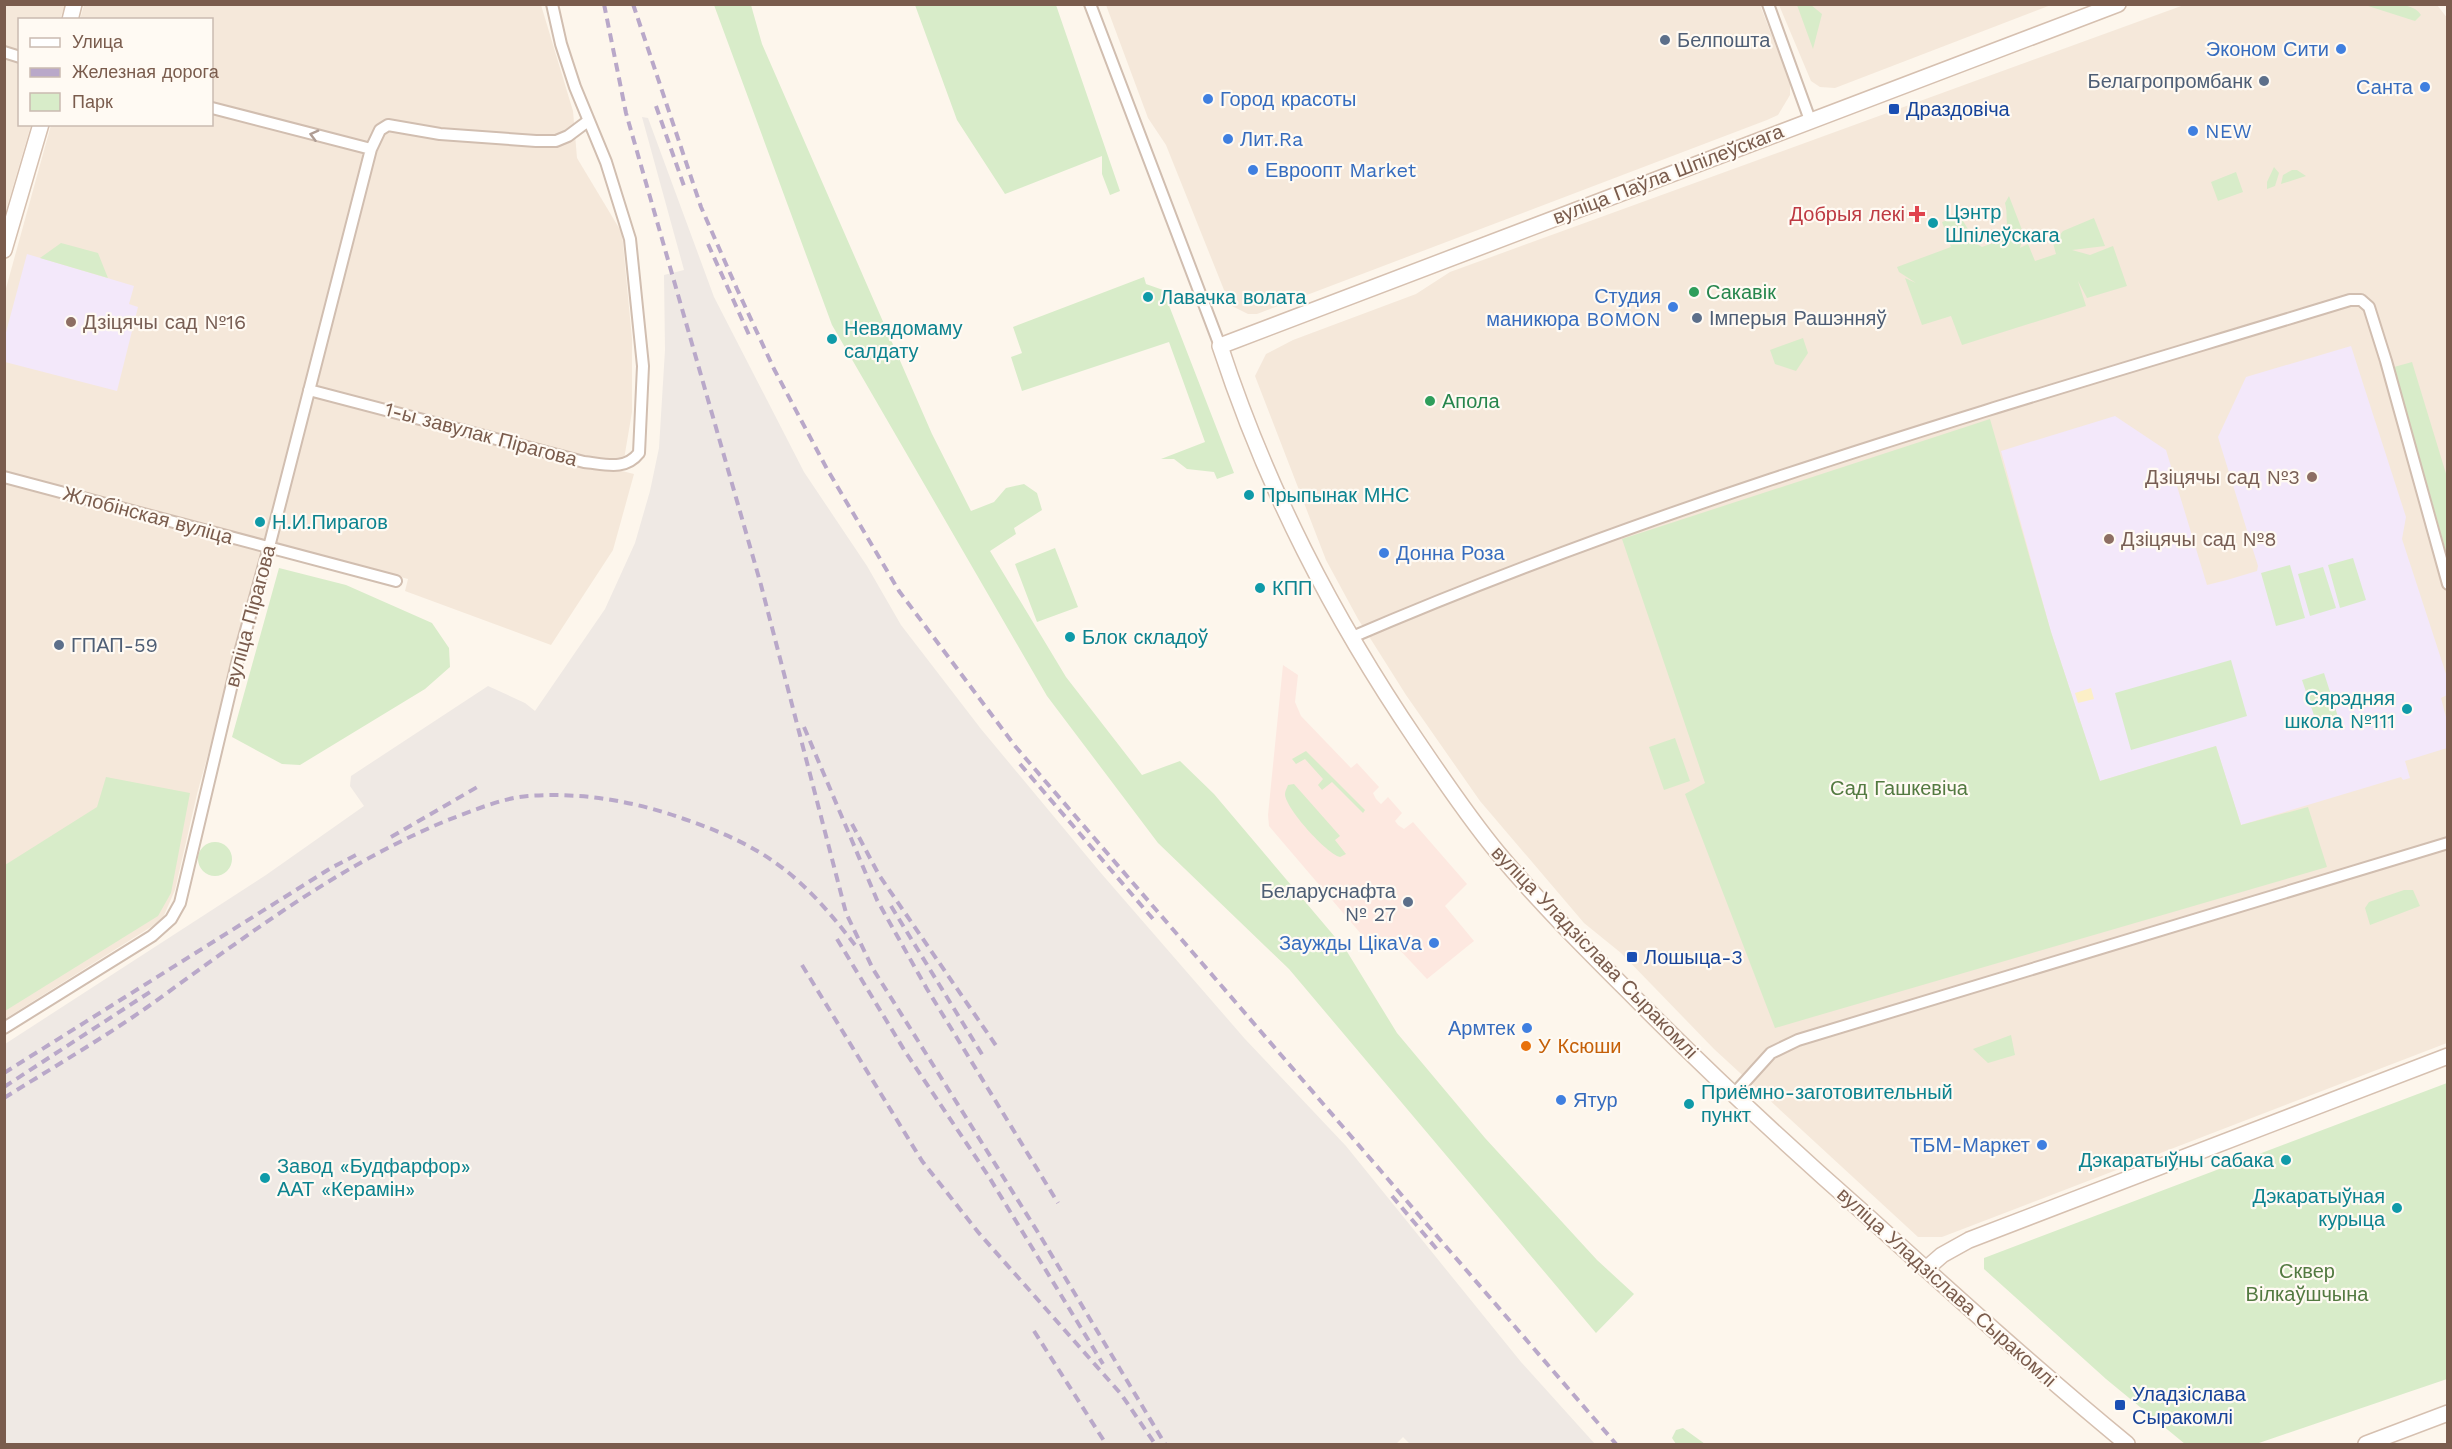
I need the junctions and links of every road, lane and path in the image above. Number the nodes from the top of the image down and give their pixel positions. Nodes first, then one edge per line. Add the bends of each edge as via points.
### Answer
1 (552, 4) edge
2 (1090, 4) edge
3 (1768, 4) edge
4 (2118, 4) edge
5 (213, 108) edge
6 (1810, 120) junction
7 (588, 121) junction
8 (40, 126) edge
9 (371, 149) junction
10 (4, 250) edge
11 (1220, 346) junction
12 (309, 390) junction
13 (4, 477) edge
14 (269, 547) junction
15 (396, 581) dead end
16 (2448, 584) edge
17 (1350, 638) junction
18 (2448, 843) edge
19 (4, 1028) edge
20 (2448, 1056) edge
21 (1733, 1095) junction
22 (1926, 1269) junction
23 (2448, 1413) edge
24 (2127, 1444) edge
25 (2366, 1444) edge

1 - 7 street via 561,44
2 - 11 street, вуліца Уладзіслава Сыракомлі
3 - 6 street
4 - 6 street, вуліца Паўла Шпілеўскага
9 -> 5 street
6 - 11 street, вуліца Паўла Шпілеўскага
7 - 9 street, вуліца Пірагова via 556,141 440,134 388,125 380,130
7 - 12 street, 1-ы завулак Пірагова via 606,162 630,239 642,341 642,442 633,461 623,465 584,462
8 - 10 street
9 - 12 street, вуліца Пірагова
11 - 17 street, вуліца Уладзіслава Сыракомлі via 1268,477
12 - 14 street, вуліца Пірагова
13 - 14 street, Жлобінская вуліца
14 - 15 street, Жлобінская вуліца
14 - 19 street, вуліца Пірагова via 180,903 171,919 152,936
16 - 17 street via 2369,307 2361,300 2350,300 1820,462 1610,534
17 - 21 street, вуліца Уладзіслава Сыракомлі via 1459,804 1498,853 1604,967
18 - 21 street via 1798,1040 1772,1053
20 - 22 street via 1970,1240
21 - 22 street, вуліца Уладзіслава Сыракомлі
22 - 24 street, вуліца Уладзіслава Сыракомлі
23 - 25 street

